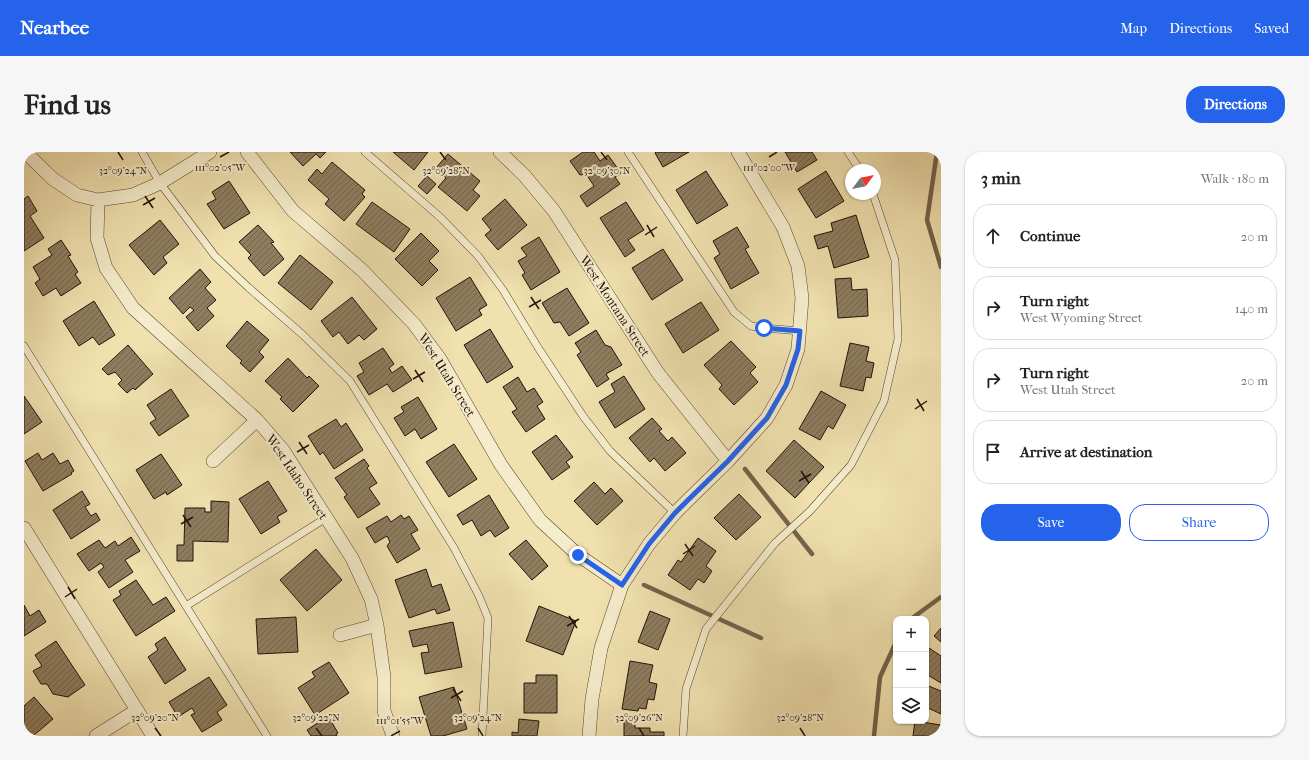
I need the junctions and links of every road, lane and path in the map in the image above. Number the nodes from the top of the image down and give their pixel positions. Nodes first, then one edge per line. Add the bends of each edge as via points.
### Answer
1 (25, 152) edge
2 (142, 152) edge
3 (210, 152) edge
4 (247, 152) edge
5 (365, 152) edge
6 (500, 152) edge
7 (628, 152) edge
8 (738, 152) edge
9 (848, 152) edge
10 (856, 164) edge
11 (160, 183) junction
12 (98, 200) junction
13 (875, 200) edge
14 (800, 331) junction
15 (24, 346) edge
16 (257, 420) junction
17 (213, 461) dead end
18 (728, 461) junction
19 (675, 513) junction
20 (326, 518) junction
21 (24, 528) edge
22 (622, 585) junction
23 (186, 606) junction
24 (377, 625) junction
25 (340, 635) dead end
26 (137, 710) junction
27 (96, 736) edge
28 (154, 736) edge
29 (267, 736) edge
30 (393, 736) edge
31 (482, 736) edge
32 (589, 736) edge
33 (683, 736) edge

1 - 12 street via 53,179 77,195
2 - 11 lane
3 - 11 street
4 - 22 street, West Utah Street via 293,211 362,270 414,324 440,359 502,465 540,520 578,555
5 - 19 lane via 440,217 478,256 503,290 583,416 610,451
6 - 18 street, West Montana Street via 524,175 554,211 658,373
7 - 14 lane via 734,312 751,326
8 - 14 street via 783,227 798,266 802,298
9 - 10 lane
11 - 12 street via 133,195
11 - 31 lane via 215,256 350,381 454,548 488,618
12 - 16 street, West Idaho Street via 97,238 106,268 133,308
13 - 33 lane via 896,260 898,339 884,401 851,465 810,511 775,543 706,629 686,689
14 - 18 street via 798,349 786,385 767,418
15 - 23 lane
16 - 17 street
16 - 20 street, West Idaho Street via 282,450
18 - 19 street
19 - 22 street via 649,544
20 - 23 lane
20 - 24 street, West Idaho Street via 352,558 371,599
21 - 26 street
22 - 32 street via 602,648 592,699
23 - 29 lane
24 - 25 street
24 - 30 street, West Idaho Street via 384,677 384,711
26 - 27 street
26 - 28 street

